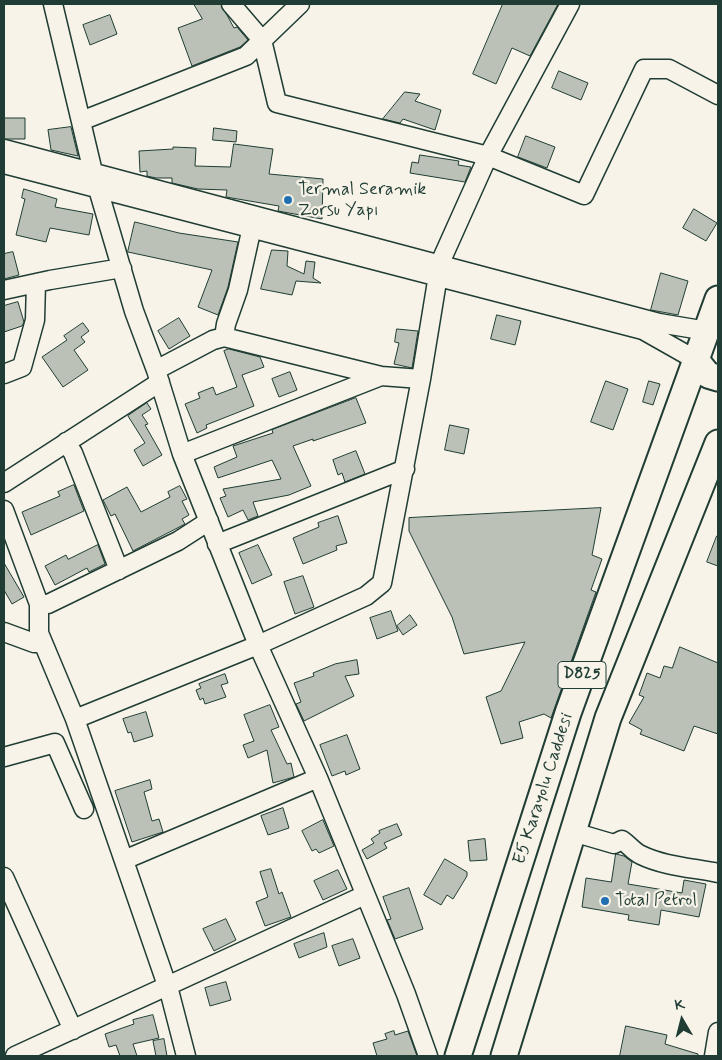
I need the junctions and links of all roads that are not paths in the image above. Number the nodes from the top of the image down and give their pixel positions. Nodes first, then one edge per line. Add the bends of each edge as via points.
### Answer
1 (53, 4) edge
2 (231, 4) edge
3 (300, 4) edge
4 (570, 4) edge
5 (262, 40) junction
6 (718, 96) edge
7 (81, 121) junction
8 (4, 149) edge
9 (488, 156) junction
10 (4, 164) edge
11 (93, 172) junction
12 (100, 189) junction
13 (253, 222) junction
14 (122, 268) junction
15 (438, 269) junction
16 (36, 282) junction
17 (4, 290) edge
18 (718, 299) edge
19 (712, 331) edge
20 (224, 337) junction
21 (696, 360) junction
22 (4, 374) edge
23 (158, 376) junction
24 (381, 376) junction
25 (718, 378) edge
26 (421, 379) junction
27 (66, 442) junction
28 (718, 443) edge
29 (182, 454) junction
30 (405, 469) junction
31 (4, 483) edge
32 (4, 510) edge
33 (209, 521) junction
34 (217, 544) junction
35 (119, 570) junction
36 (39, 604) junction
37 (4, 632) edge
38 (43, 643) junction
39 (258, 645) junction
40 (75, 719) junction
41 (4, 757) edge
42 (318, 778) junction
43 (84, 809) dead end
44 (573, 832) junction
45 (124, 860) junction
46 (718, 873) edge
47 (4, 878) edge
48 (365, 895) junction
49 (167, 985) junction
50 (73, 1030) junction
51 (718, 1032) edge
52 (15, 1056) edge
53 (186, 1056) edge
54 (428, 1056) edge
55 (458, 1056) edge
56 (504, 1056) edge
57 (714, 1056) edge

1 - 7 street
2 - 5 street
3 - 5 street
4 - 9 street
5 - 7 street via 246,56
5 - 9 street via 277,102
6 - 9 street via 669,70 644,69 584,195
7 - 11 street
8 - 11 street
9 - 15 street
10 - 12 street
11 - 12 street
11 - 13 street
12 - 13 street
12 - 14 street
13 - 15 street
13 - 20 street
14 - 16 street
14 - 23 street
15 - 19 street via 659,322
15 - 21 street via 644,330
15 - 26 street
16 - 17 street
16 - 22 street via 35,320 22,367
18 - 19 highway, E5 Karayolu Caddesi / D825
19 - 21 highway, E5 Karayolu Caddesi / D825
20 - 23 street via 213,340
20 - 24 street
21 - 25 highway via 708,375
21 - 55 highway, E5 Karayolu Caddesi / D825 via 568,713
23 - 27 street
23 - 29 street
24 - 26 street
24 - 29 street
26 - 30 street
27 - 31 street
27 - 35 street
28 - 44 highway, D825 via 608,718
29 - 33 street
30 - 34 street
30 - 39 street via 382,583 366,596
32 - 36 street
33 - 34 street
33 - 35 street via 178,541
34 - 39 street
35 - 36 street via 48,604
36 - 38 street via 39,633
37 - 38 street
38 - 40 street
39 - 40 street
39 - 42 street
40 - 45 street
41 - 43 street via 55,743
42 - 45 street
42 - 48 street
44 - 46 street via 614,844 622,840 641,856 680,868
44 - 56 highway, D825
45 - 49 street
47 - 50 street
48 - 49 street
48 - 54 street
49 - 50 street
49 - 53 street
50 - 52 street
51 - 57 street

